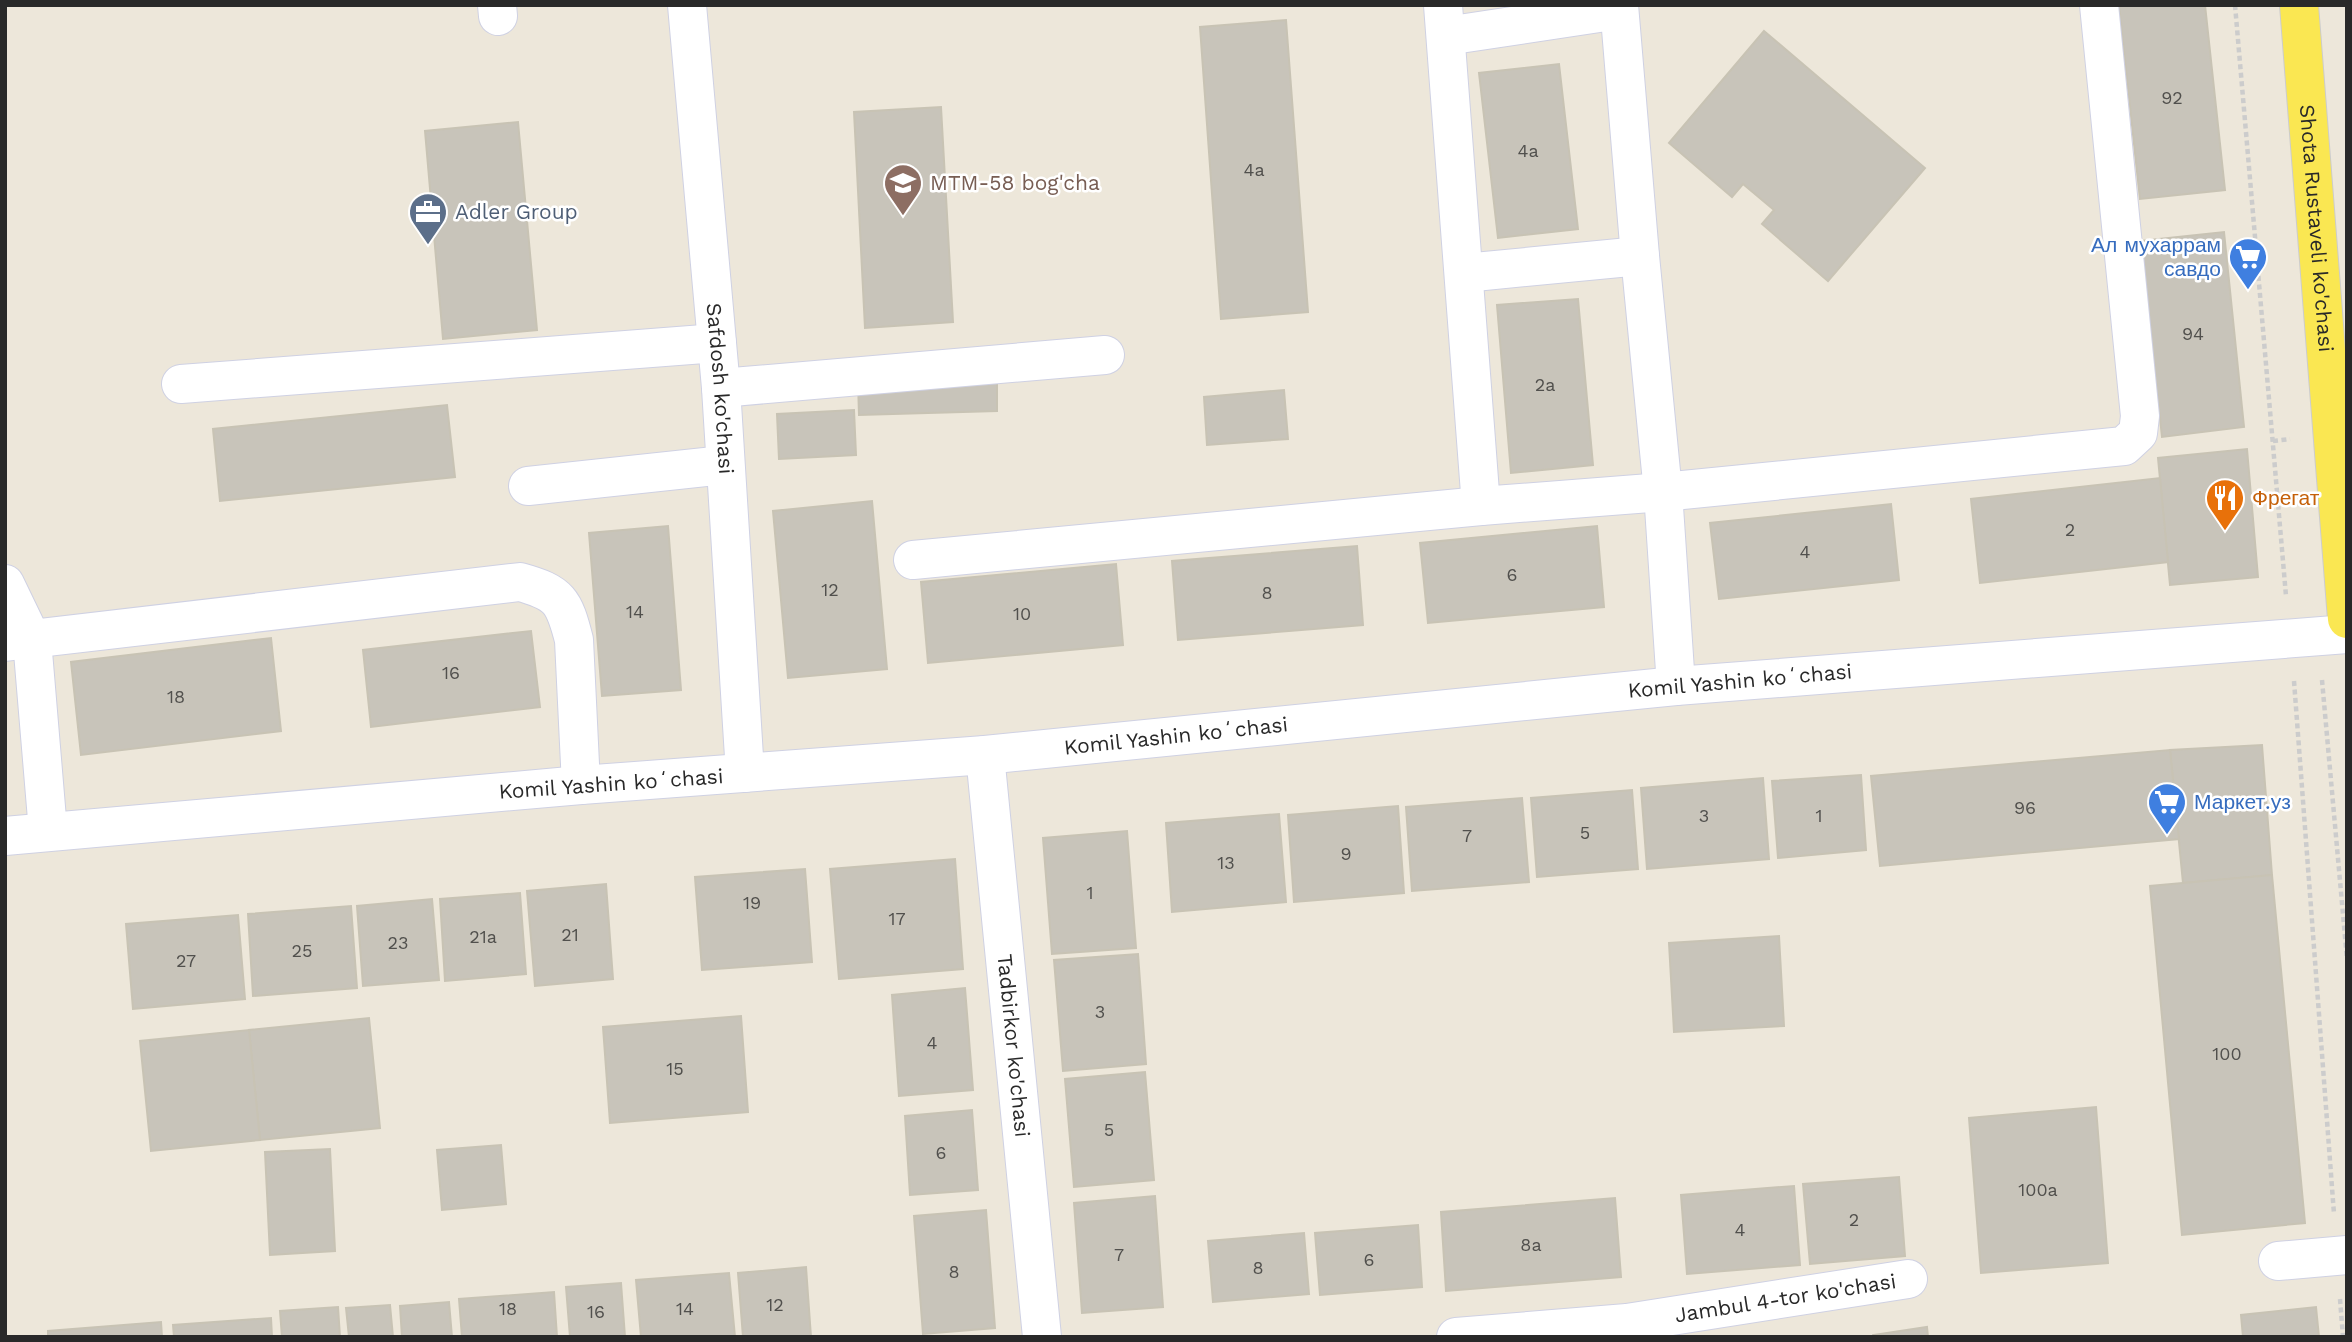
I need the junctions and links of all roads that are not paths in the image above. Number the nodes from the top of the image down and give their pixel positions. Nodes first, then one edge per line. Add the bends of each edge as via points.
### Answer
1 (687, 5) edge
2 (2099, 5) edge
3 (2299, 5) edge
4 (1619, 8) edge
5 (1444, 21) edge
6 (1640, 256) junction
7 (1464, 273) junction
8 (717, 343) junction
9 (1105, 355) dead end
10 (181, 384) dead end
11 (721, 388) junction
12 (724, 465) junction
13 (528, 486) dead end
14 (1663, 492) junction
15 (1481, 506) junction
16 (913, 560) dead end
17 (5, 584) edge
18 (2347, 619) edge
19 (2347, 634) edge
20 (19, 641) edge
21 (1676, 686) junction
22 (985, 755) junction
23 (745, 773) junction
24 (580, 785) junction
25 (48, 831) junction
26 (5, 836) edge
27 (2342, 1255) edge
28 (2278, 1261) dead end
29 (1908, 1279) dead end
30 (1627, 1330) edge
31 (1042, 1337) edge
32 (1456, 1337) edge

1 - 8 street, Safdosh ko'chasi
2 - 14 street via 2140,416 2138,433 2124,446 2111,449
3 - 18 main road, Shota Rustaveli ko'chasi
4 - 5 street
4 - 6 street
5 - 7 street
6 - 7 street
6 - 14 street
7 - 15 street
8 - 10 street
8 - 11 street, Safdosh ko'chasi
9 - 11 street
11 - 12 street, Safdosh ko'chasi
12 - 13 street
12 - 23 street, Safdosh ko'chasi
14 - 15 street
14 - 21 street
15 - 16 street
17 - 20 street
19 - 21 street, Komil Yashin koʻchasi
20 - 24 street via 520,582 542,588 560,601 568,618 574,640
20 - 25 street
21 - 22 street, Komil Yashin koʻchasi
22 - 23 street, Komil Yashin koʻchasi
22 - 31 street, Tadbirkor ko'chasi
23 - 24 street, Komil Yashin koʻchasi
24 - 25 street, Komil Yashin koʻchasi
25 - 26 street, Komil Yashin koʻchasi
27 - 28 street
29 - 30 street, Jambul 4-tor ko'chasi
30 - 32 street, Jambul 4-tor ko'chasi

